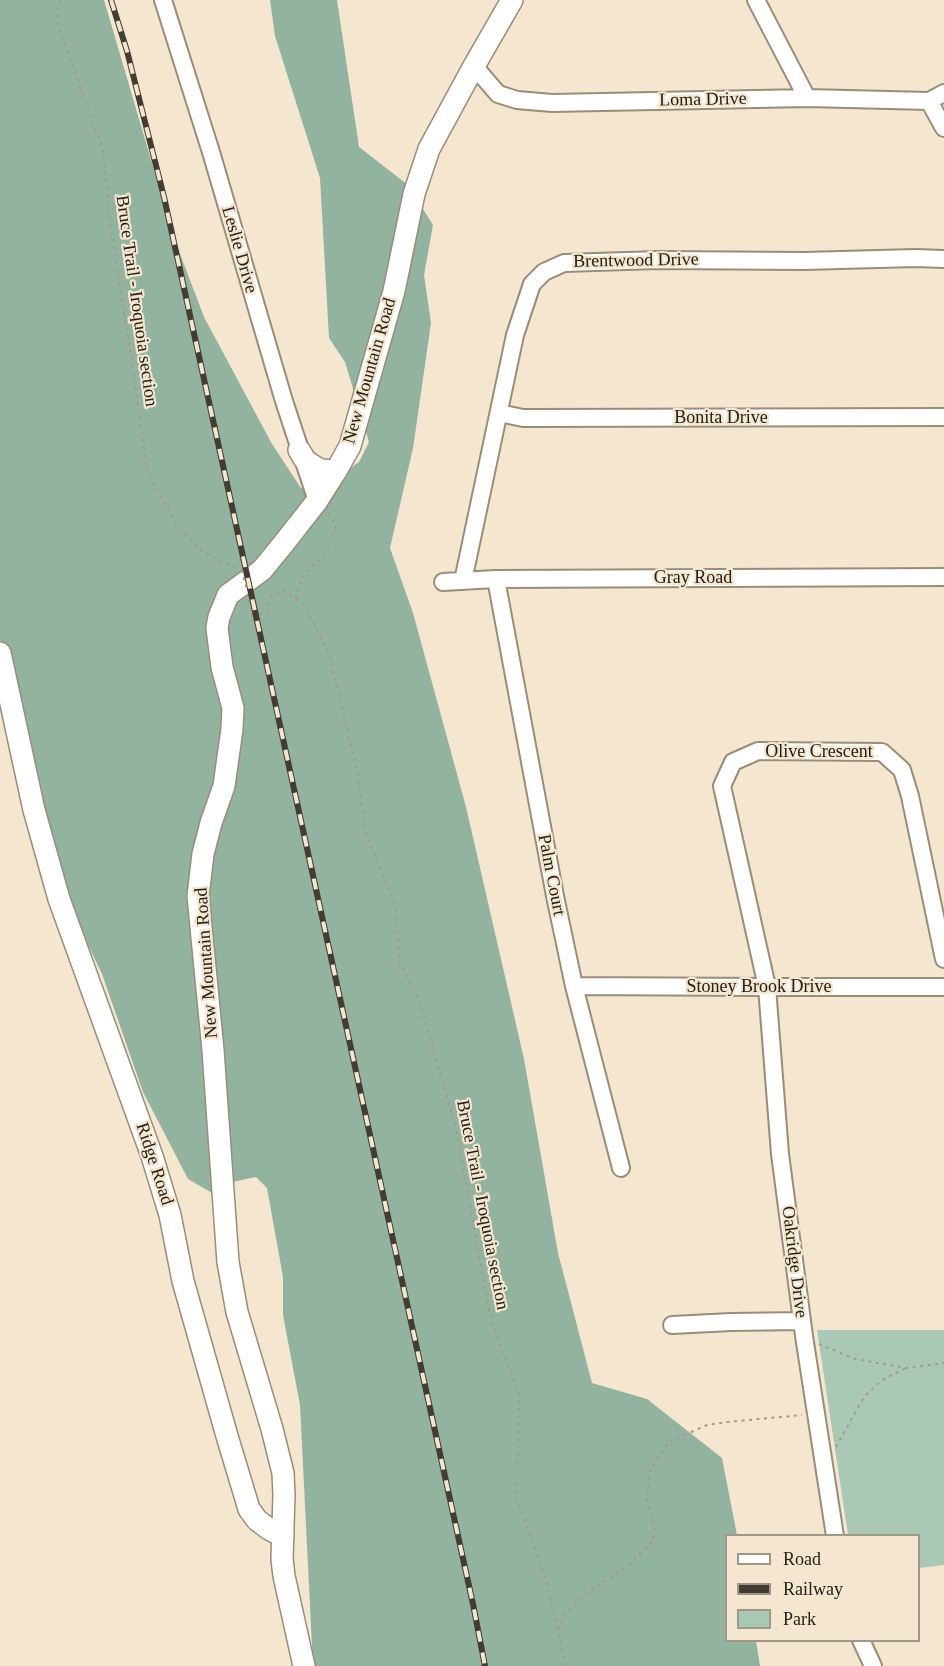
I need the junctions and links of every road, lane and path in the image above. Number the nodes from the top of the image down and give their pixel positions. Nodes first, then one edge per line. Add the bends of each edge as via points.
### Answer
1 (60, 0) edge
2 (163, 0) edge
3 (512, 0) edge
4 (756, 0) edge
5 (474, 66) junction
6 (937, 97) edge
7 (807, 98) junction
8 (944, 128) edge
9 (944, 259) edge
10 (499, 413) junction
11 (944, 417) edge
12 (299, 450) junction
13 (336, 471) junction
14 (317, 500) junction
15 (944, 577) edge
16 (496, 579) junction
17 (463, 580) junction
18 (443, 582) dead end
19 (296, 599) junction
20 (0, 653) edge
21 (944, 959) edge
22 (574, 986) junction
23 (767, 987) junction
24 (944, 987) edge
25 (621, 1168) dead end
26 (672, 1325) dead end
27 (803, 1329) junction
28 (944, 1362) edge
29 (906, 1368) junction
30 (815, 1413) junction
31 (823, 1468) junction
32 (284, 1495) junction
33 (246, 1499) junction
34 (835, 1534) edge
35 (283, 1536) junction
36 (558, 1630) junction
37 (861, 1642) edge
38 (304, 1666) edge
39 (566, 1666) edge
40 (873, 1666) edge

1 - 19 path, Bruce Trail - Iroquoia section, bridge via 57,22 103,150 147,472 176,523 202,552 242,570 252,615 268,610 272,594 285,591
2 - 12 street, Leslie Drive
3 - 5 main road, New Mountain Road
4 - 7 street
5 - 7 street, Loma Drive via 498,94 517,100 552,103
5 - 13 main road, New Mountain Road via 429,149 350,446
6 - 7 street, Loma Drive
6 - 8 street
9 - 10 street, Brentwood Drive via 564,263 544,272 532,284 515,335
10 - 11 street, Bonita Drive via 523,418
10 - 17 street, Brentwood Drive
12 - 13 main road via 315,467
12 - 14 street, Leslie Drive
13 - 14 main road, New Mountain Road
14 - 19 path via 336,526 327,552 302,577
14 - 32 main road, New Mountain Road via 262,570 228,595 219,617 217,638 232,708 232,729 224,786 203,854 198,896 228,1262 237,1312 283,1473
15 - 16 street, Gray Road
16 - 17 street, Gray Road
16 - 22 street, Palm Court
17 - 18 street, Gray Road
19 - 36 path, Bruce Trail - Iroquoia section via 304,605 329,653 357,770 366,834 396,907 399,961 419,1000 456,1128 489,1311 519,1394 517,1499 545,1578
20 - 33 main road, Ridge Road via 34,810 59,899 152,1156 170,1215 183,1281
21 - 23 street, Olive Crescent via 902,770 882,752 758,751 733,762 722,786
22 - 23 street, Stoney Brook Drive
22 - 25 street, Palm Court
23 - 24 street, Stoney Brook Drive
23 - 27 street, Oakridge Drive via 780,1154
26 - 27 street via 731,1322
27 - 29 path via 836,1352
27 - 30 street, Oakridge Drive
28 - 29 path
29 - 31 path via 882,1380 864,1397
30 - 31 street, Oakridge Drive
30 - 36 path via 707,1425 669,1442 650,1469 647,1501 655,1528 653,1541 627,1567 590,1591 565,1615
31 - 34 street, Oakridge Drive
32 - 33 main road via 269,1509 256,1507
32 - 35 main road, New Mountain Road
33 - 35 main road, Ridge Road via 257,1520
35 - 38 main road via 284,1576
36 - 39 path, Bruce Trail - Iroquoia section
37 - 40 street

